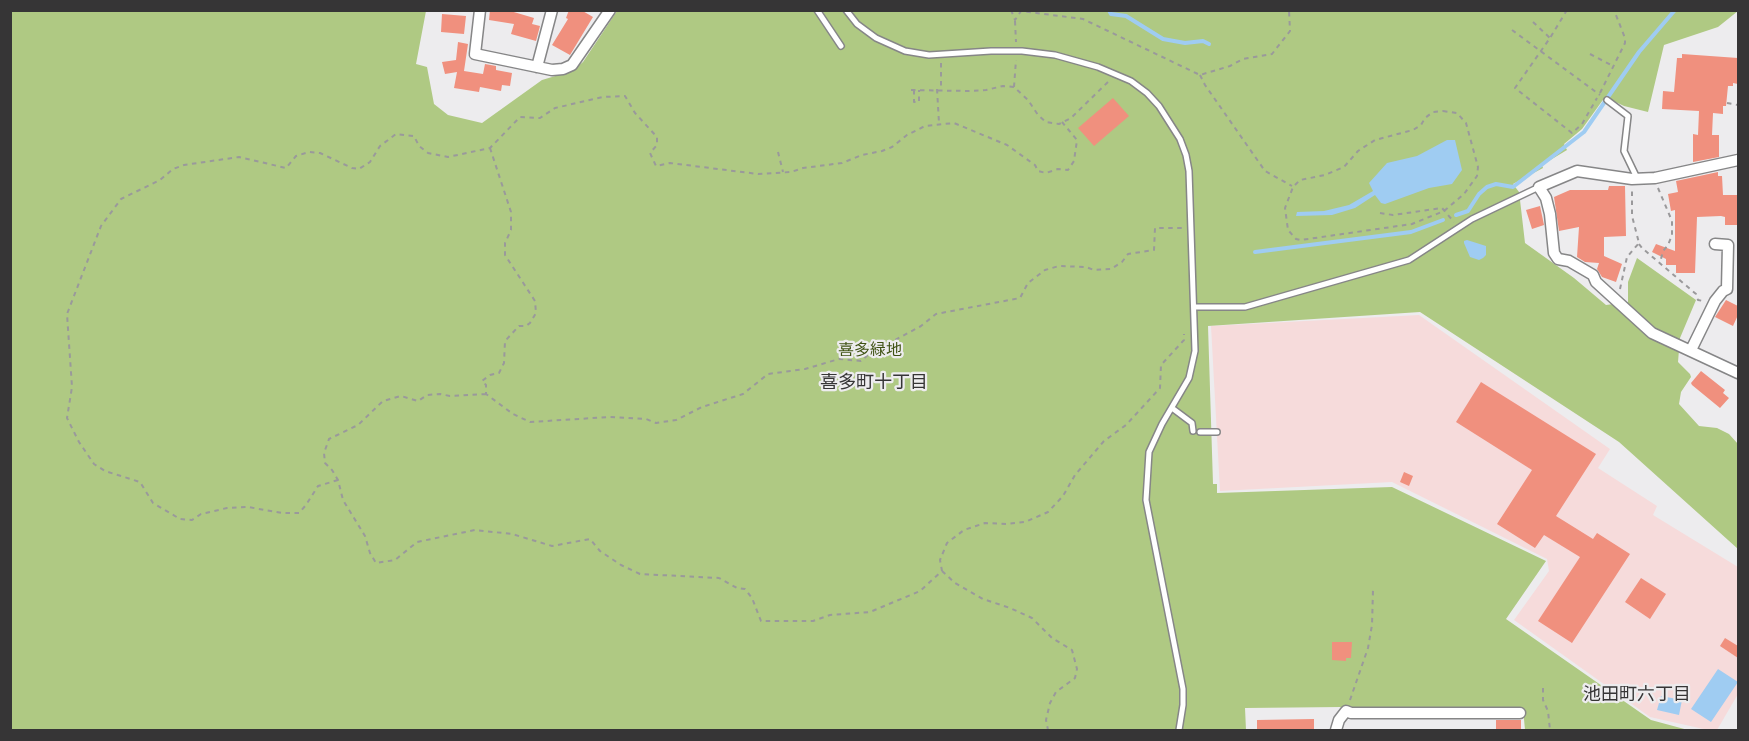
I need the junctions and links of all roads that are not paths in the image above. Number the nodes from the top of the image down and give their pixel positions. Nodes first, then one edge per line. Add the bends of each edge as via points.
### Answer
1 (480, 10) edge
2 (552, 10) edge
3 (610, 10) edge
4 (817, 10) edge
5 (846, 10) edge
6 (841, 46) dead end
7 (537, 67) junction
8 (1607, 100) dead end
9 (1738, 160) edge
10 (1634, 179) junction
11 (1539, 187) junction
12 (1715, 244) dead end
13 (1195, 307) junction
14 (1691, 350) junction
15 (1738, 373) edge
16 (1172, 408) junction
17 (1193, 430) dead end
18 (1200, 432) dead end
19 (1217, 432) dead end
20 (1520, 713) dead end
21 (1179, 730) edge
22 (1336, 730) edge

1 - 7 street via 475,54
2 - 7 street
3 - 7 street via 572,65 552,70
4 - 6 lane
5 - 13 lane via 876,38 905,51 929,55 1022,51 1055,56 1113,73 1147,93 1169,120 1186,155
8 - 10 lane via 1628,116 1624,151
9 - 10 street
10 - 11 street via 1577,171
11 - 13 lane via 1473,219 1409,260 1245,307
11 - 14 street via 1548,206 1558,259 1593,275 1652,333
12 - 14 street via 1728,245 1727,289 1715,301
13 - 16 lane via 1195,351 1189,378
14 - 15 street
16 - 17 lane via 1192,423
16 - 21 lane via 1149,452 1146,500 1183,689
18 - 19 lane
20 - 22 street via 1346,711

